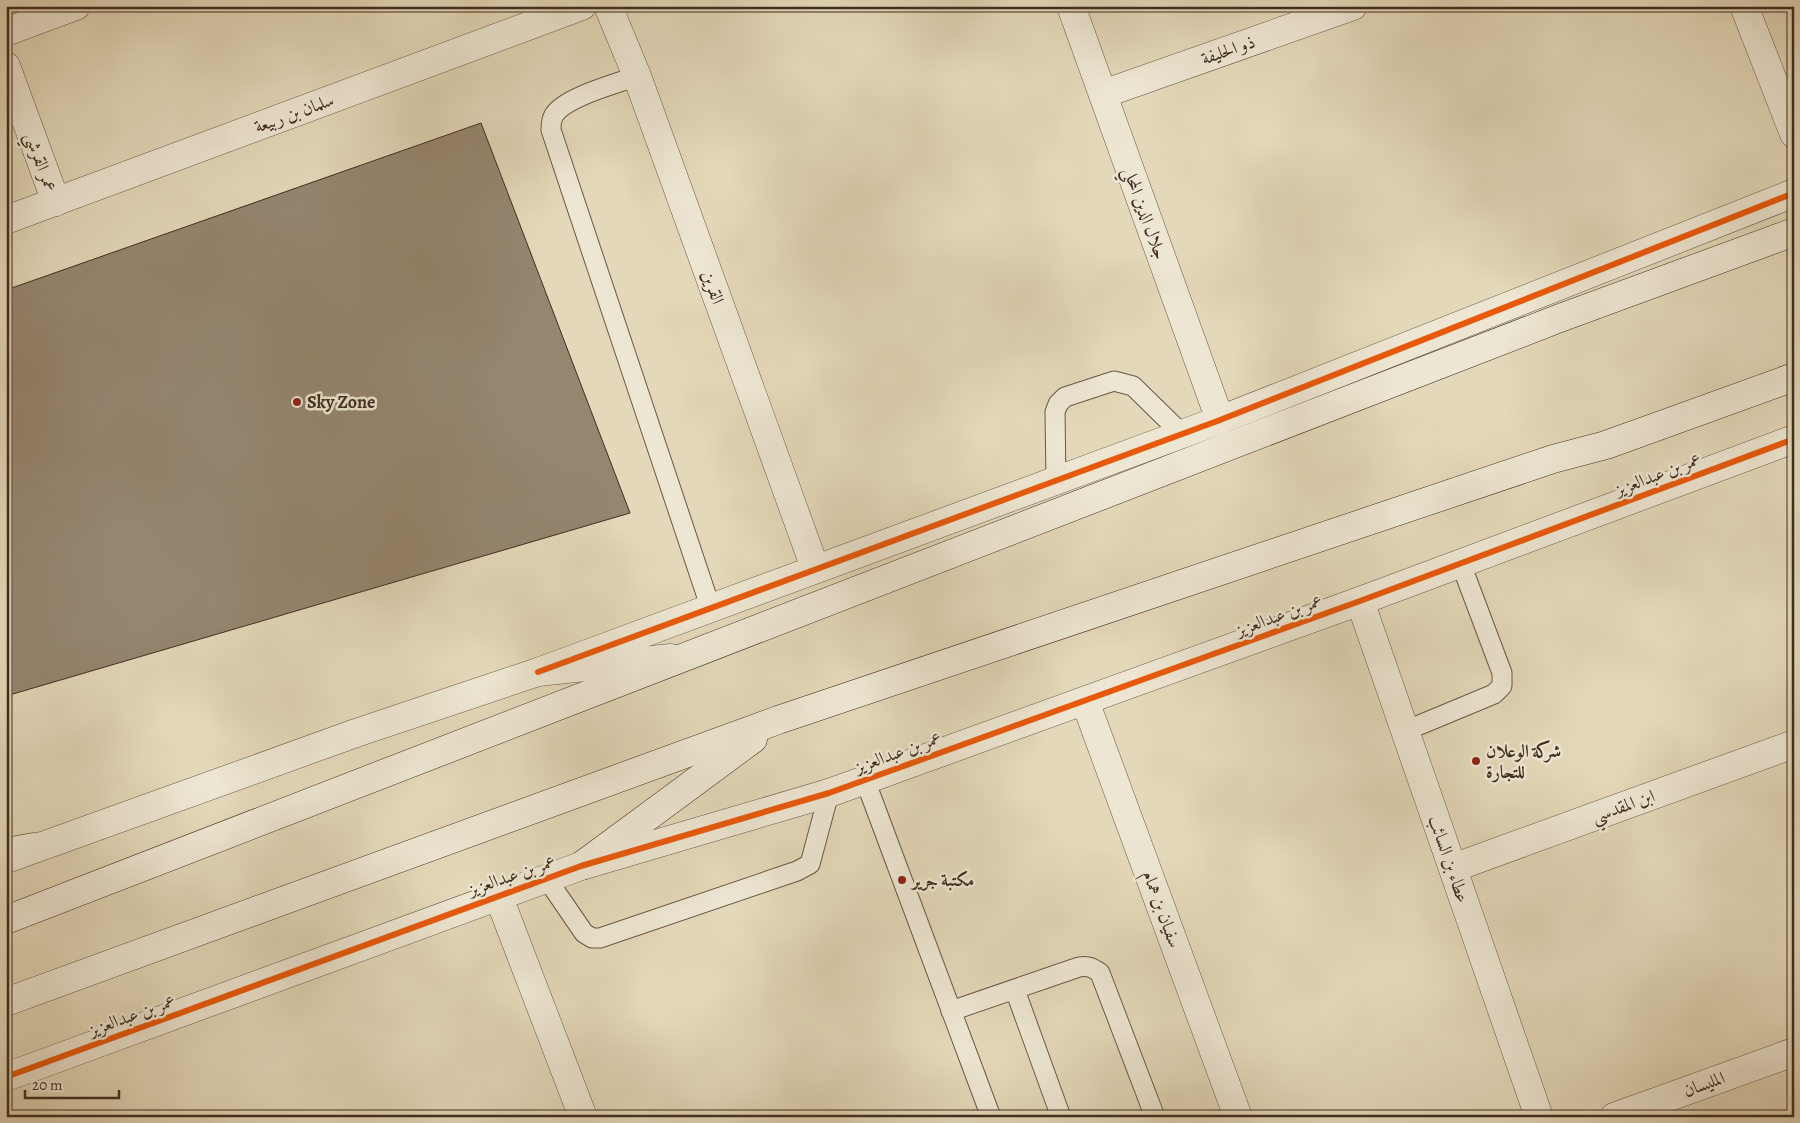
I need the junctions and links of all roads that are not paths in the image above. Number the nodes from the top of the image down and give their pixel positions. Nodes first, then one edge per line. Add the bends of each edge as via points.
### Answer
1 (76, 6) edge
2 (582, 6) edge
3 (608, 6) edge
4 (1071, 6) edge
5 (1353, 6) edge
6 (1744, 6) edge
7 (6, 32) edge
8 (6, 66) edge
9 (637, 76) junction
10 (1103, 94) junction
11 (1794, 134) edge
12 (1794, 193) edge
13 (56, 202) junction
14 (6, 220) edge
15 (1794, 232) edge
16 (1794, 377) edge
17 (1220, 420) junction
18 (1182, 434) junction
19 (1794, 439) edge
20 (1056, 480) junction
21 (1461, 564) junction
22 (815, 568) junction
23 (1360, 601) junction
24 (710, 606) junction
25 (690, 656) junction
26 (538, 672) junction
27 (1085, 701) junction
28 (778, 720) junction
29 (1405, 731) junction
30 (1794, 744) edge
31 (865, 780) junction
32 (829, 793) junction
33 (34, 847) junction
34 (6, 852) edge
35 (6, 860) edge
36 (581, 866) junction
37 (1452, 868) junction
38 (547, 879) junction
39 (498, 895) junction
40 (6, 920) edge
41 (1015, 990) junction
42 (6, 1002) edge
43 (951, 1011) junction
44 (1794, 1052) edge
45 (6, 1077) edge
46 (583, 1117) edge
47 (991, 1117) edge
48 (1061, 1117) edge
49 (1155, 1117) edge
50 (1238, 1117) edge
51 (1539, 1117) edge
52 (1614, 1117) edge

1 - 7 street
2 - 13 street, سلمان بن ربيعة
3 - 9 street, القرين
4 - 10 street, جلال الدين المحلي
5 - 10 street, ذو الحليفة
6 - 11 street
8 - 13 street, عمر القرشي
9 - 22 street, القرين
9 - 24 lane via 567,103 555,113 551,130
10 - 17 street, جلال الدين المحلي
12 - 17 street
13 - 14 street, سلمان بن ربيعة
15 - 25 street via 1560,318
16 - 28 street via 1606,445 1543,462
17 - 18 street
18 - 20 street
18 - 20 lane via 1134,386 1114,381 1065,397 1055,412
19 - 21 street, عمر بن عبدالعزيز
20 - 22 street
21 - 23 street, عمر بن عبدالعزيز
21 - 29 lane via 1502,673 1502,686 1494,694
22 - 24 street
23 - 27 street, عمر بن عبدالعزيز
23 - 29 street, عطاء بن السائب
24 - 26 street
25 - 26 street
25 - 40 street
26 - 33 street
27 - 31 street, عمر بن عبدالعزيز
27 - 50 street, سفيان بن همام
28 - 36 street
28 - 42 street
29 - 37 street, عطاء بن السائب
30 - 37 street, ابن المقدسي
31 - 32 street, عمر بن عبدالعزيز
31 - 43 lane
32 - 36 street, عمر بن عبدالعزيز
32 - 38 lane via 810,864 600,938 584,933
33 - 34 street
33 - 35 street
36 - 38 street, عمر بن عبدالعزيز
37 - 51 street, عطاء بن السائب
38 - 39 street, عمر بن عبدالعزيز
39 - 45 street, عمر بن عبدالعزيز
39 - 46 street
41 - 43 lane
41 - 48 lane
41 - 49 lane via 1086,966 1100,973
43 - 47 lane
44 - 52 street, المليسان

